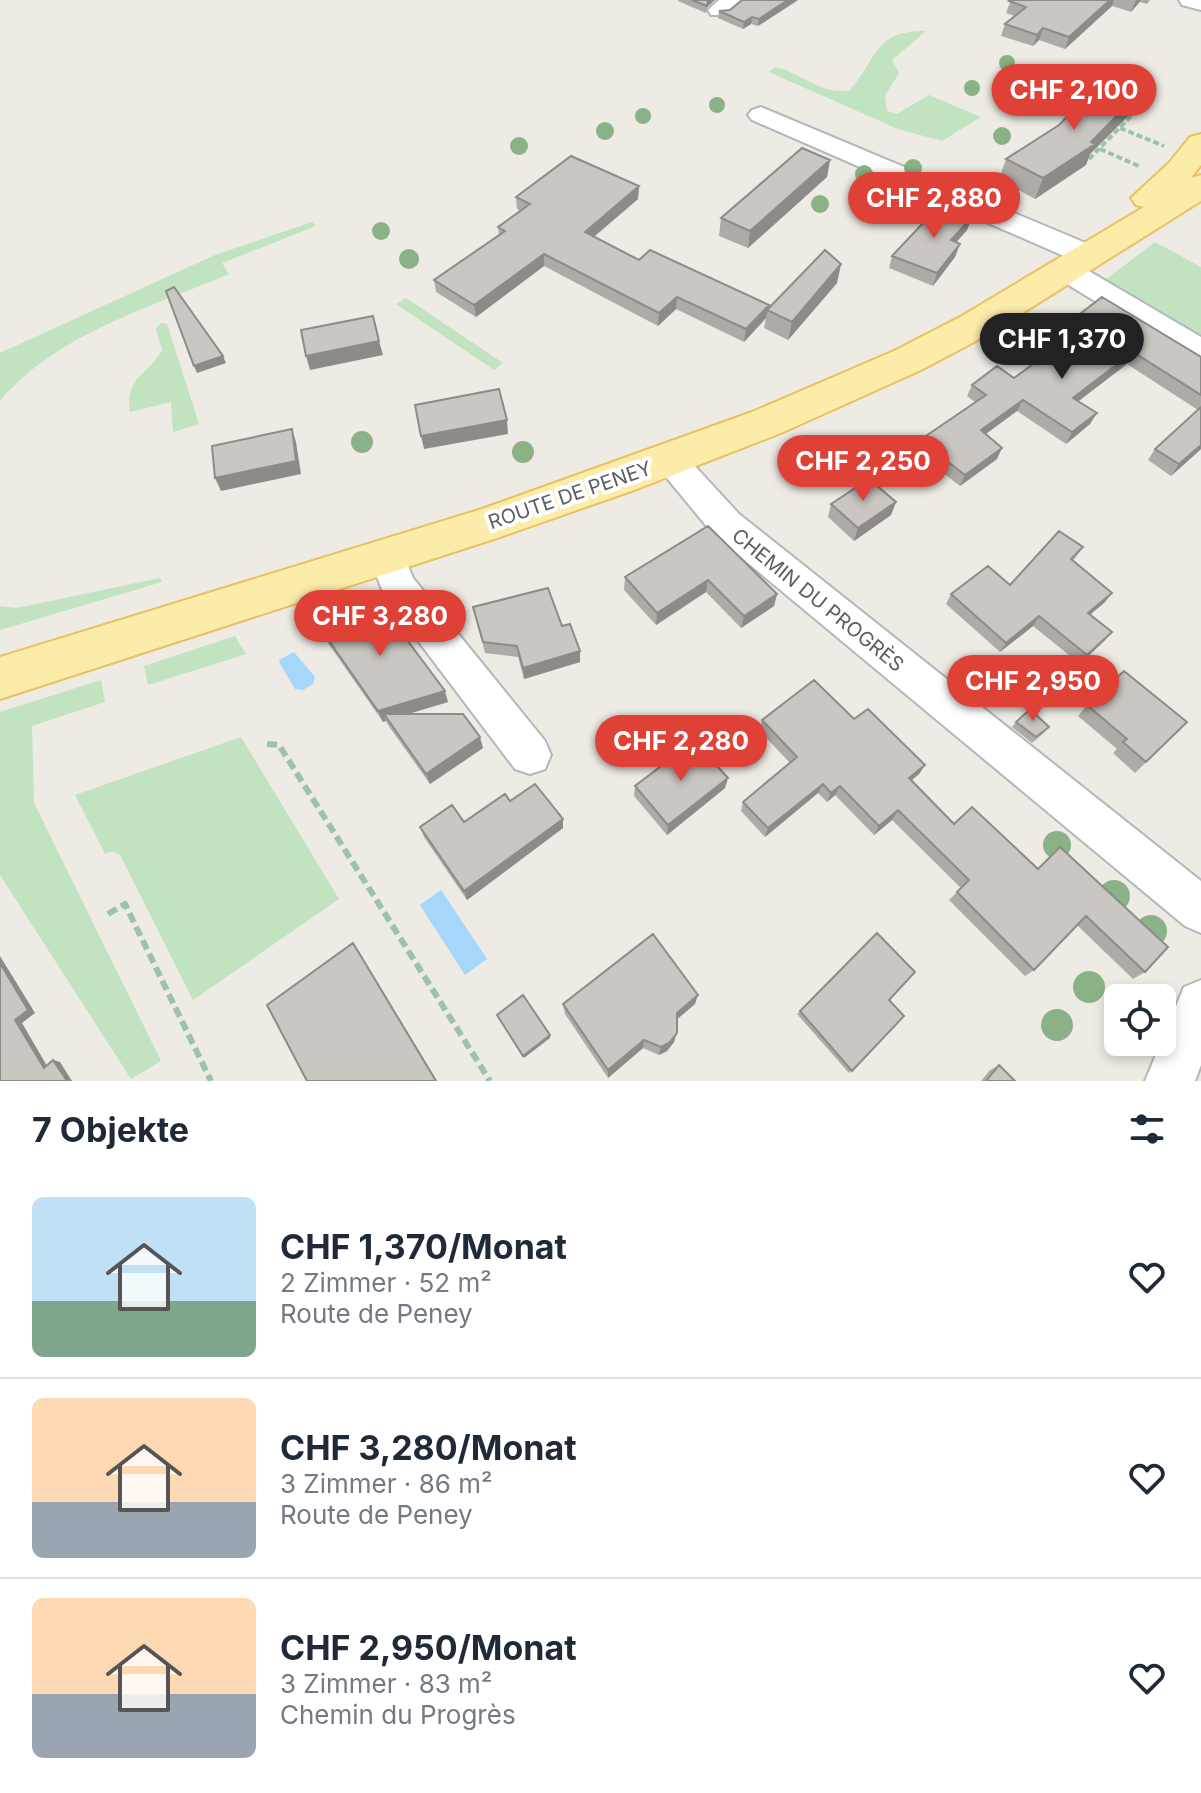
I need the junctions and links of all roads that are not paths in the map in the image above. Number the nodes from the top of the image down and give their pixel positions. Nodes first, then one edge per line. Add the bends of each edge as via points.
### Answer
1 (1190, 0) edge
2 (1201, 3) edge
3 (761, 115) dead end
4 (1201, 144) edge
5 (1180, 187) edge
6 (1089, 256) junction
7 (1201, 351) edge
8 (669, 460) junction
9 (387, 557) junction
10 (0, 678) edge
11 (530, 755) dead end
12 (1201, 910) edge
13 (1201, 1004) edge
14 (1170, 1081) edge

1 - 2 street
3 - 6 street
4 - 5 main road, ROUTE DE PENEY
5 - 6 main road, ROUTE DE PENEY
6 - 7 street
6 - 8 main road, ROUTE DE PENEY via 985,321 870,378
8 - 9 main road, ROUTE DE PENEY
8 - 12 street, CHEMIN DU PROGRÈS via 726,524
9 - 10 main road, ROUTE DE PENEY
9 - 11 street via 398,586
13 - 14 street

